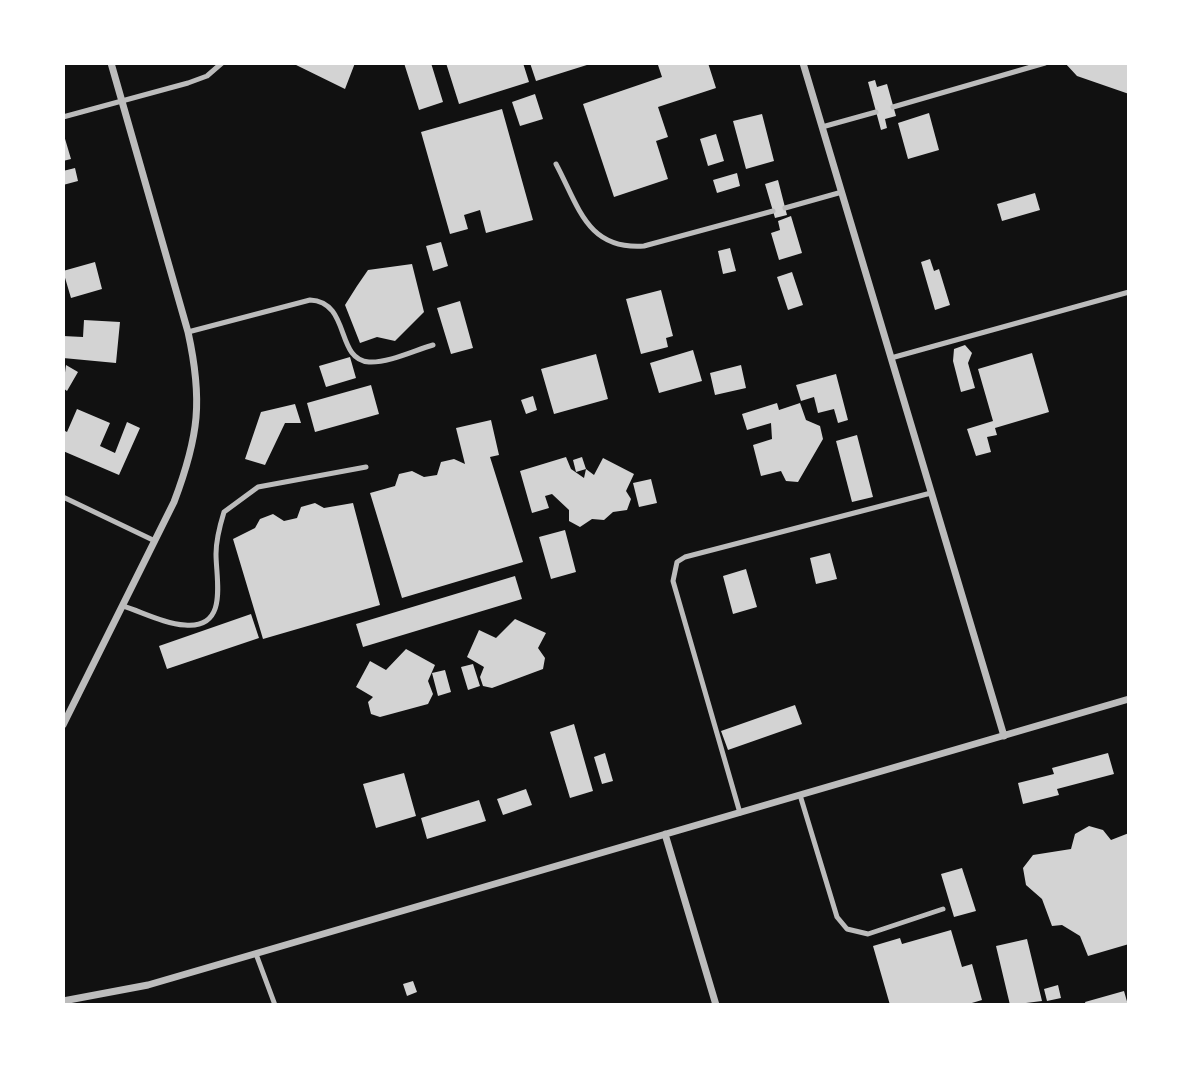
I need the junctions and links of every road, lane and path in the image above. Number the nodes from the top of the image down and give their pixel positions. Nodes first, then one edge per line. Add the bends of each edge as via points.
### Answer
1 (111, 63) edge
2 (222, 63) edge
3 (803, 63) edge
4 (1045, 63) edge
5 (122, 99) junction
6 (893, 107) dead end
7 (876, 112) dead end
8 (63, 117) edge
9 (822, 127) junction
10 (556, 164) dead end
11 (842, 192) junction
12 (785, 208) dead end
13 (773, 211) dead end
14 (1129, 292) edge
15 (188, 331) junction
16 (433, 345) dead end
17 (891, 358) junction
18 (366, 467) dead end
19 (931, 493) junction
20 (63, 497) edge
21 (155, 541) junction
22 (122, 606) junction
23 (1129, 699) edge
24 (63, 725) edge
25 (1004, 736) junction
26 (800, 795) junction
27 (740, 813) junction
28 (665, 834) junction
29 (943, 909) dead end
30 (256, 954) junction
31 (63, 1001) edge
32 (275, 1005) edge
33 (716, 1005) edge

1 - 5 street
2 - 5 lane via 207,76 188,83
3 - 9 street
4 - 6 lane
5 - 8 lane
5 - 15 street
7 - 9 lane
9 - 11 street
10 - 13 lane via 590,227 607,242 623,247 644,246
11 - 12 lane
11 - 17 street
14 - 17 lane
15 - 16 lane via 321,300 334,313 349,348 360,360 375,362
15 - 21 street via 197,371 195,434 179,490
17 - 19 street
18 - 22 lane via 258,487 224,512 216,552 219,605 199,623 185,625
19 - 25 street
19 - 27 lane via 677,562 673,581
20 - 21 lane
21 - 22 street
22 - 24 street
23 - 25 street
25 - 26 street
26 - 27 street
26 - 29 lane via 837,917 846,929 868,934
27 - 28 street
28 - 30 street
28 - 33 street
30 - 31 street via 148,985
30 - 32 lane

